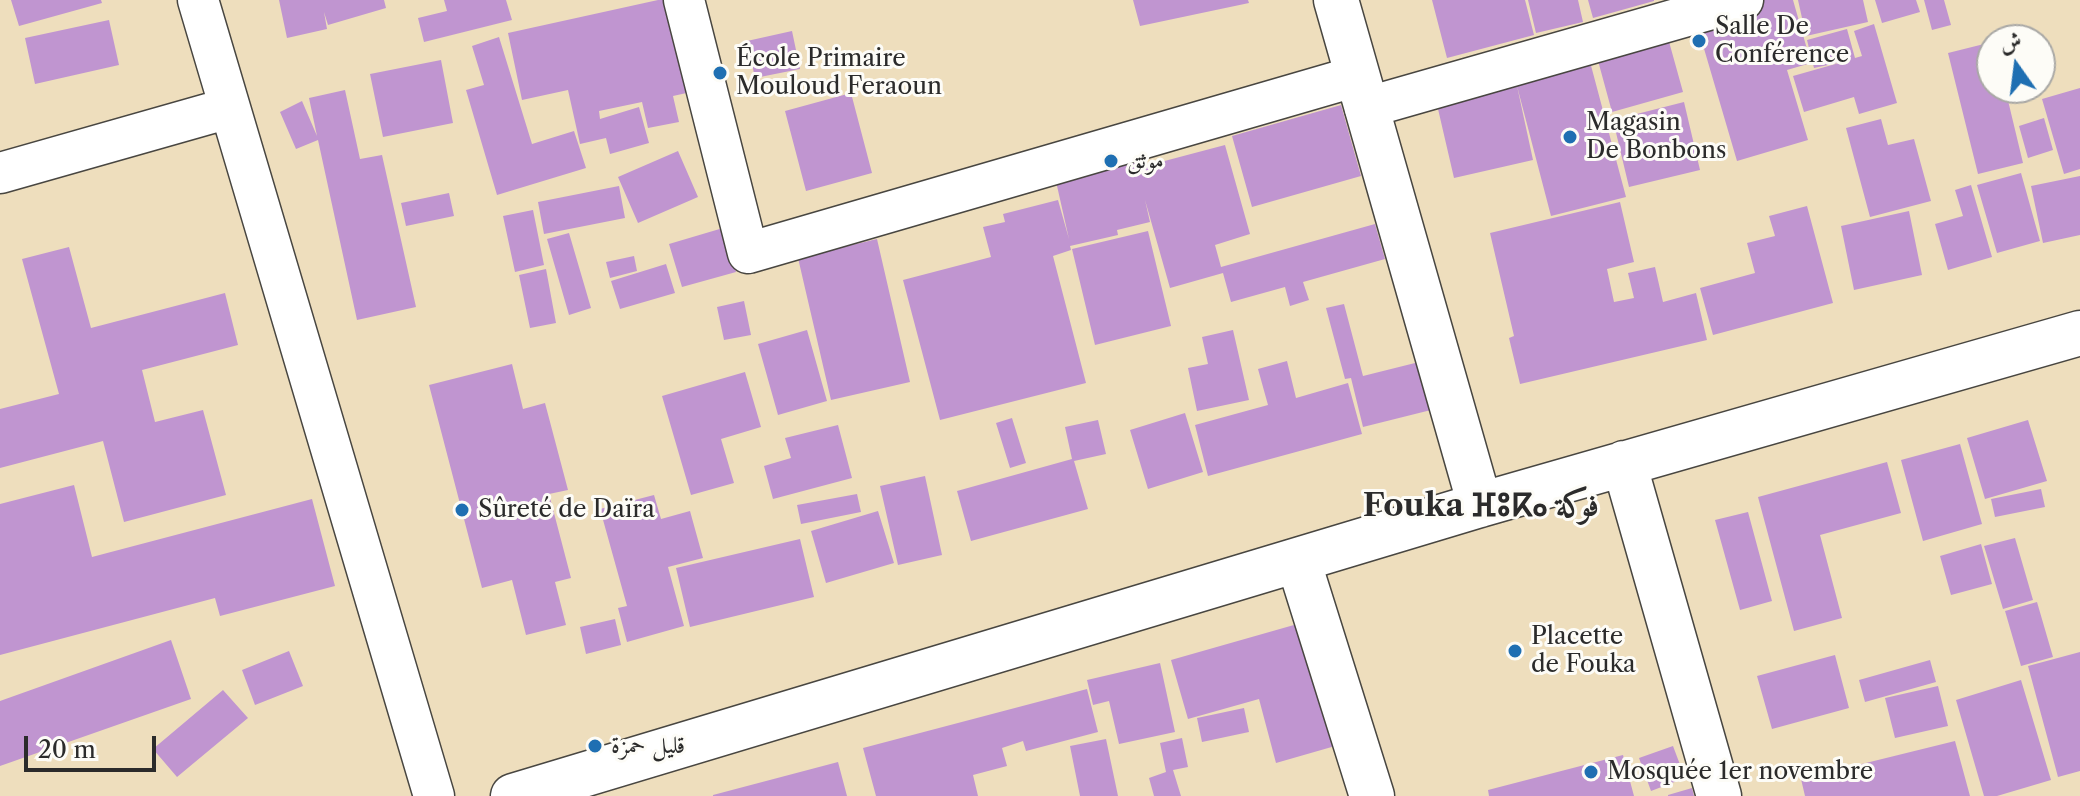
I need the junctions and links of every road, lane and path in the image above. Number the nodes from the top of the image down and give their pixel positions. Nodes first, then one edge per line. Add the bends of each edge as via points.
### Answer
1 (198, 0) edge
2 (684, 0) edge
3 (1336, 0) edge
4 (1743, 0) edge
5 (1361, 92) junction
6 (229, 108) junction
7 (0, 173) edge
8 (2080, 333) edge
9 (1624, 463) junction
10 (1480, 505) junction
11 (1298, 560) junction
12 (434, 796) edge
13 (513, 796) edge
14 (1372, 796) edge
15 (1719, 796) edge

1 - 6 street
2 - 5 street via 748,253
3 - 5 main road
4 - 5 street
5 - 10 main road
6 - 7 street
6 - 12 street
8 - 9 main road
9 - 10 main road
9 - 15 main road
10 - 11 main road
11 - 13 main road
11 - 14 main road

